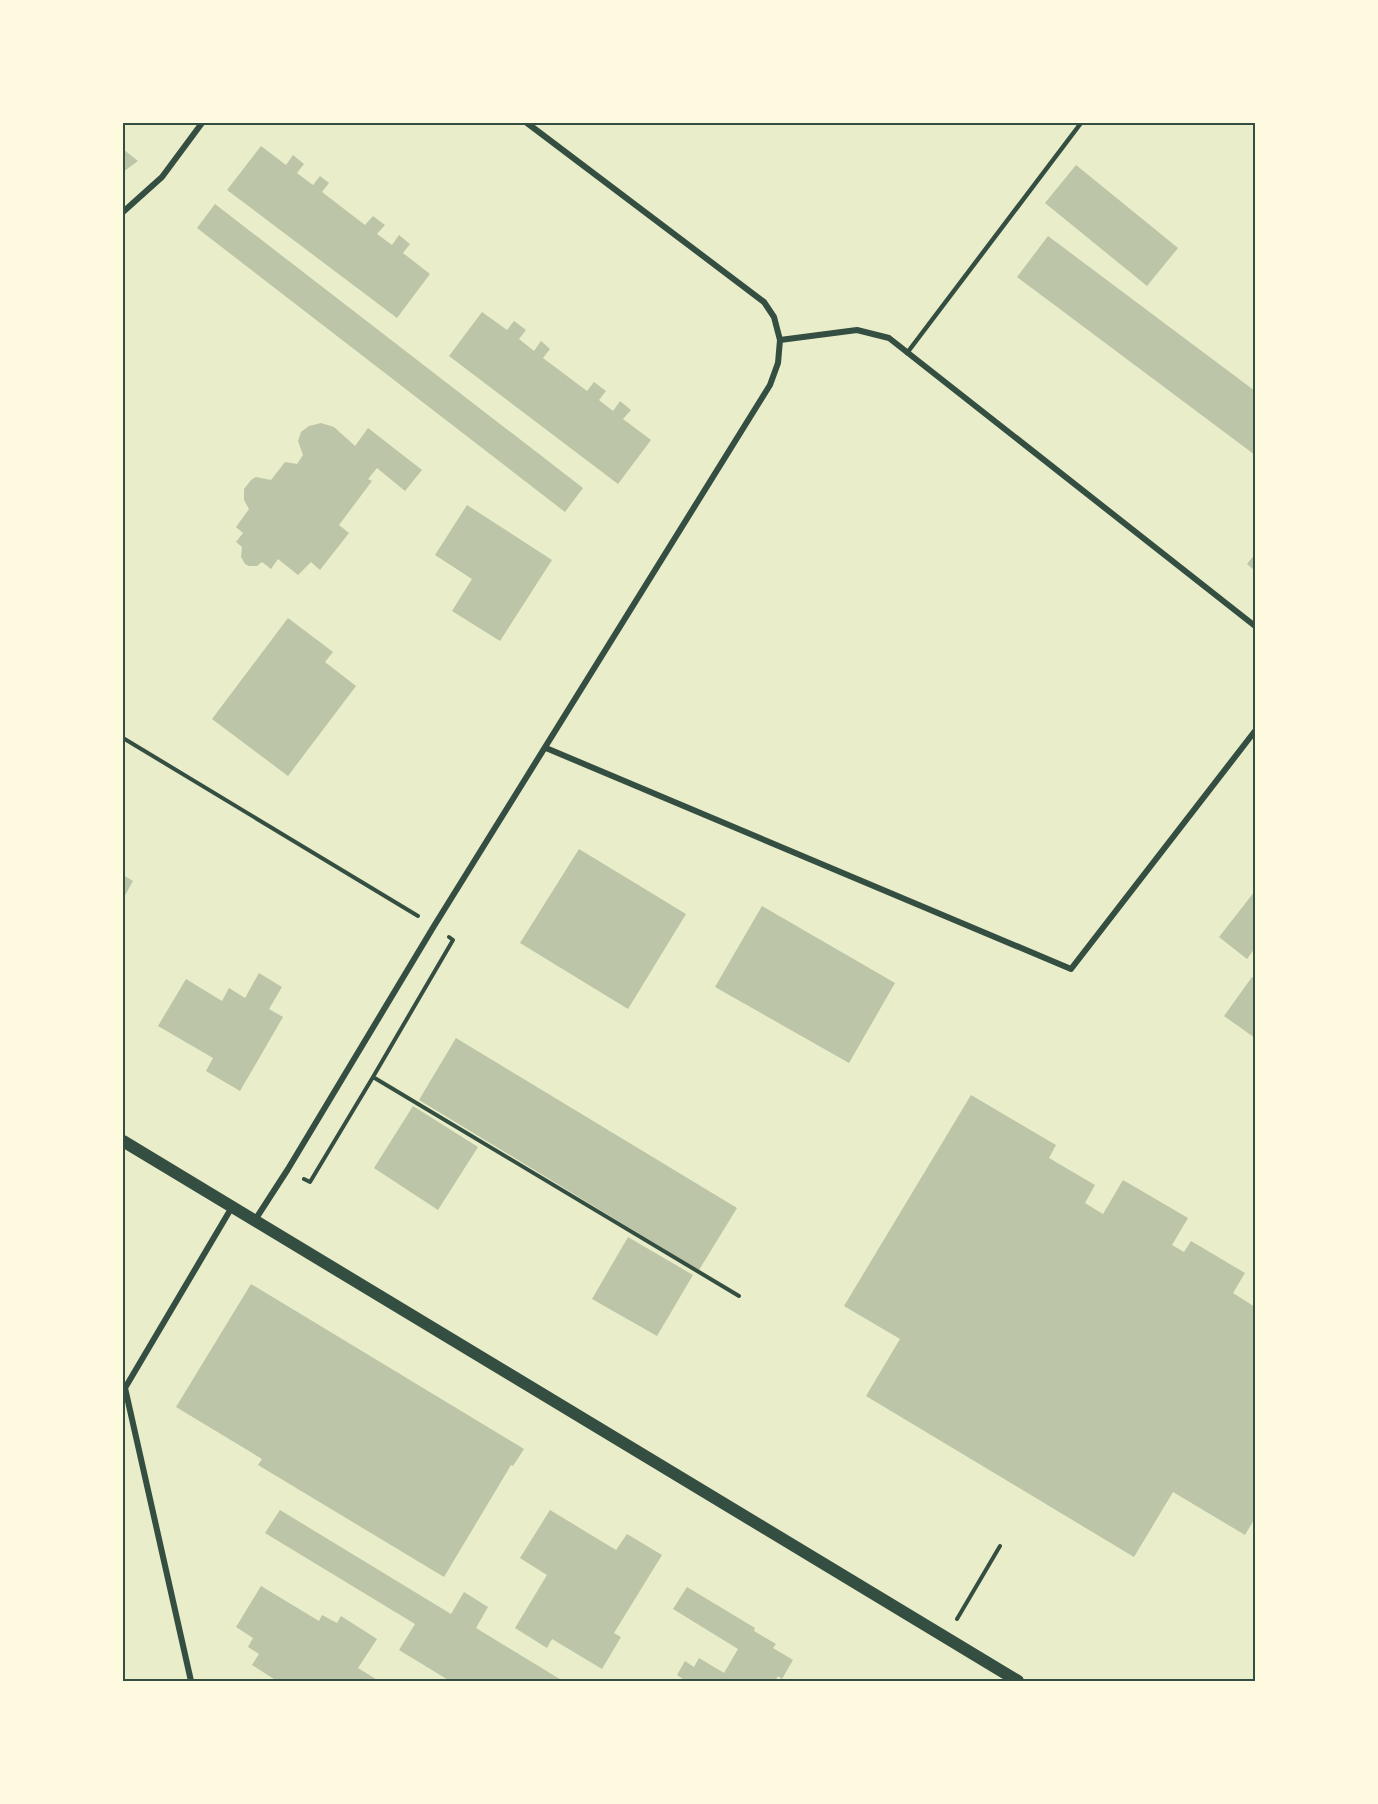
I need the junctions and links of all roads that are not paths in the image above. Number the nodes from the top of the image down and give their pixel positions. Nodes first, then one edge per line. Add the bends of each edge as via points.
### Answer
1 (202, 123) edge
2 (527, 123) edge
3 (1081, 123) edge
4 (123, 212) edge
5 (780, 340) junction
6 (907, 353) junction
7 (1255, 626) edge
8 (1255, 731) edge
9 (546, 748) junction
10 (123, 1141) edge
11 (233, 1207) junction
12 (255, 1220) junction
13 (191, 1681) edge
14 (1018, 1681) edge

1 - 4 street via 162,177
2 - 5 street via 765,302
3 - 6 lane
5 - 6 street via 857,330 889,338
5 - 9 street via 778,363 770,385
6 - 7 street
8 - 9 street via 1071,969
9 - 12 street
10 - 11 main road
11 - 12 main road
11 - 13 street via 125,1388
12 - 14 main road

